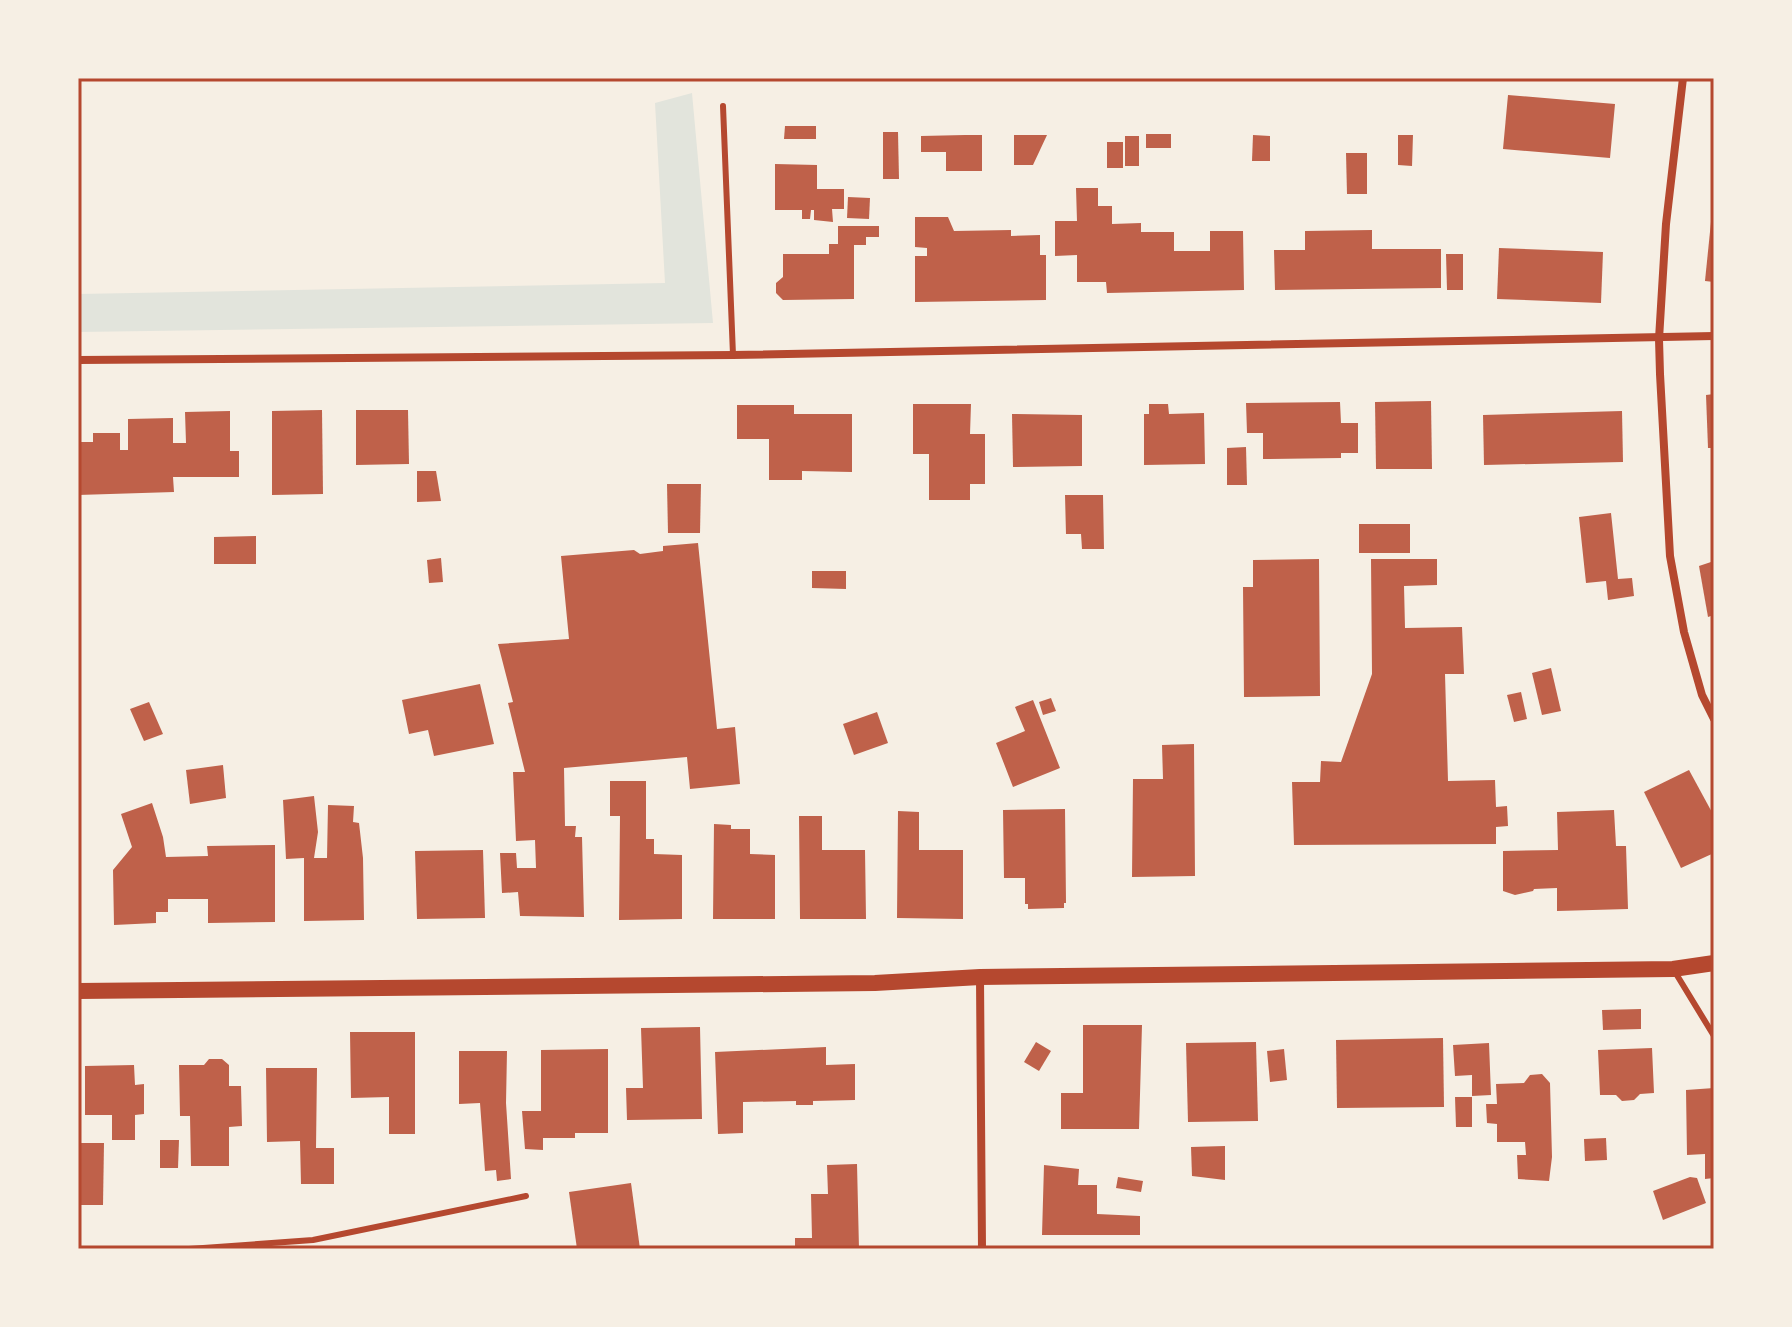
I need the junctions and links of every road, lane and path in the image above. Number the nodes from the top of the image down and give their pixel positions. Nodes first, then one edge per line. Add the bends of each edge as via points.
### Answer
1 (1683, 78) edge
2 (723, 106) dead end
3 (1714, 336) edge
4 (1659, 339) junction
5 (733, 355) junction
6 (78, 360) edge
7 (1714, 719) edge
8 (1714, 963) edge
9 (1673, 969) junction
10 (980, 977) junction
11 (78, 991) edge
12 (1714, 1036) edge
13 (526, 1196) dead end
14 (189, 1249) edge
15 (982, 1249) edge

1 - 4 street
2 - 5 lane
3 - 4 street
4 - 5 street
4 - 7 street via 1670,556 1684,632
5 - 6 street
8 - 9 main road
9 - 10 main road
9 - 12 lane
10 - 11 main road via 875,983
10 - 15 street
13 - 14 lane via 313,1240

